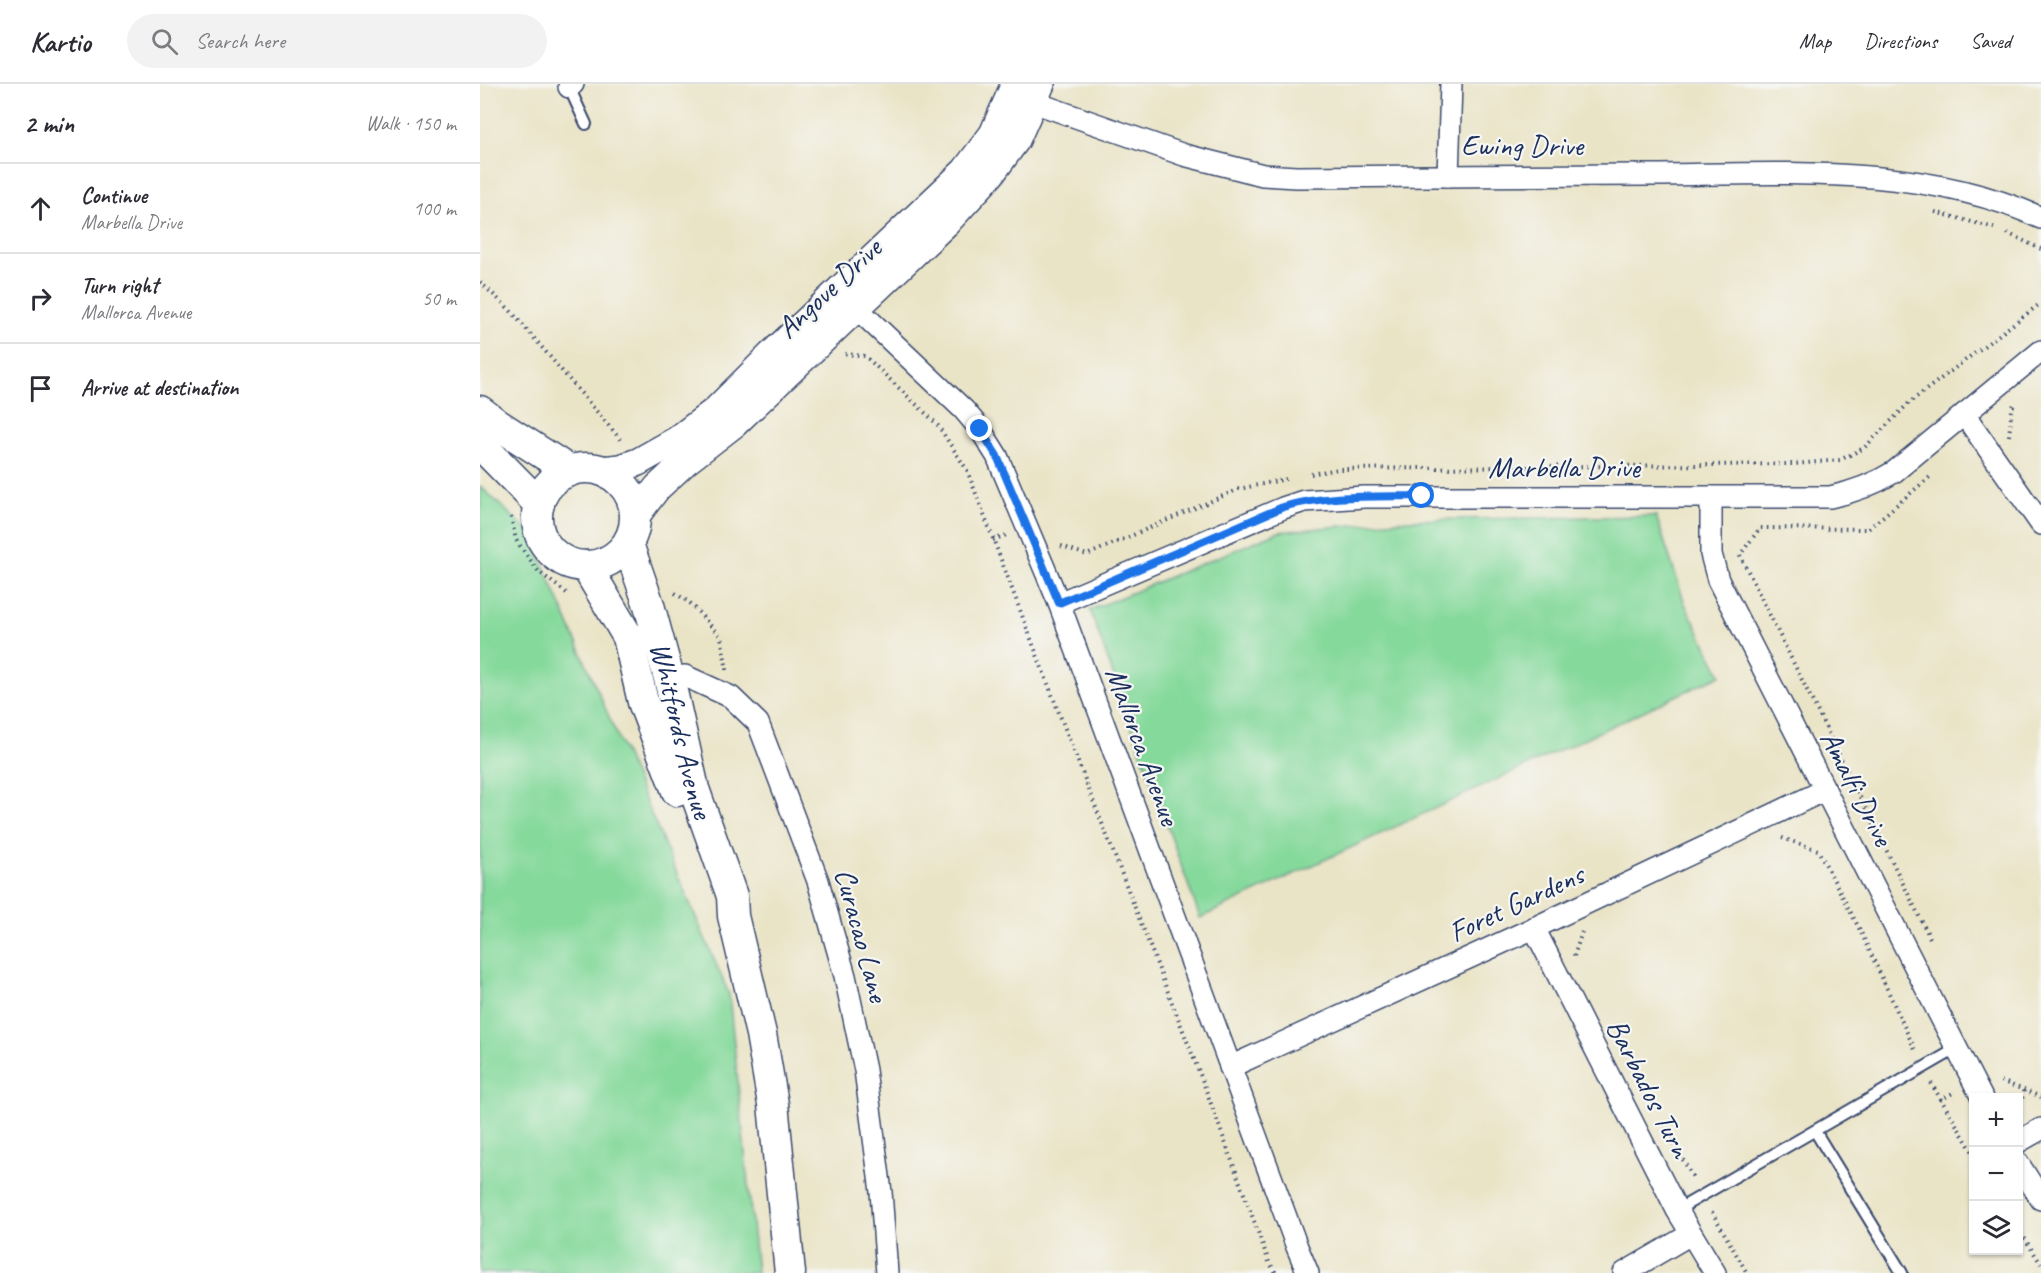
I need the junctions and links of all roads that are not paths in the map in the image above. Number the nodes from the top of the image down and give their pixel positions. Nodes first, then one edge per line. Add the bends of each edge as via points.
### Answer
1 (1451, 84) edge
2 (568, 85) edge
3 (1025, 91) edge
4 (586, 124) dead end
5 (1448, 176) junction
6 (2041, 218) edge
7 (847, 299) junction
8 (2041, 351) edge
9 (480, 411) edge
10 (1964, 414) junction
11 (480, 444) edge
12 (601, 470) junction
13 (570, 471) junction
14 (1711, 497) junction
15 (539, 504) junction
16 (2041, 524) edge
17 (631, 531) junction
18 (586, 566) junction
19 (1059, 603) junction
20 (669, 678) junction
21 (1825, 790) junction
22 (733, 916) junction
23 (1534, 928) junction
24 (1956, 1049) junction
25 (1230, 1067) junction
26 (1979, 1093) edge
27 (2041, 1129) edge
28 (1815, 1131) junction
29 (2023, 1140) edge
30 (2023, 1170) edge
31 (2041, 1199) edge
32 (1677, 1210) junction
33 (1690, 1234) junction
34 (790, 1273) edge
35 (887, 1273) edge
36 (1308, 1273) edge
37 (1624, 1273) edge
38 (1715, 1273) edge
39 (1902, 1273) edge

1 - 5 street
2 - 4 lane
3 - 5 street, Ewing Drive via 1184,155 1263,175
3 - 7 street, Angove Drive via 965,171
5 - 6 street, Ewing Drive via 1817,174 1908,182 1974,194
7 - 12 street, Angove Drive via 677,440 638,462
7 - 17 street, Angove Drive via 734,424 657,488
7 - 19 street, Mallorca Avenue via 980,429 997,456
8 - 10 street, Marbella Drive
9 - 13 main road
10 - 14 street, Marbella Drive via 1894,472 1854,492 1830,497
10 - 16 street
11 - 15 main road
12 - 13 main road
12 - 17 main road via 627,488 635,506
13 - 15 main road via 556,478
14 - 19 street, Marbella Drive via 1364,497 1304,501
14 - 21 street, Amalfi Drive via 1711,554 1718,580
15 - 18 main road via 537,518 547,546 558,557
17 - 18 main road via 617,556
17 - 20 main road, Whitfords Avenue
18 - 22 main road, Whitfords Avenue via 628,637 648,713 718,898
19 - 25 street, Mallorca Avenue
20 - 22 main road, Whitfords Avenue via 694,789 732,896
20 - 35 street, Curacao Lane via 685,676 731,697 758,723 819,881 865,1070
21 - 23 street, Foret Gardens
21 - 24 street, Amalfi Drive
22 - 34 main road, Whitfords Avenue via 773,1104
23 - 25 street, Foret Gardens
23 - 32 street, Barbados Turn
24 - 26 street, Amalfi Drive
24 - 28 lane
25 - 36 street, Mallorca Avenue
27 - 29 street
28 - 32 lane
28 - 39 lane
30 - 31 street
32 - 33 street, Barbados Turn
33 - 37 street
33 - 38 street, Barbados Turn

